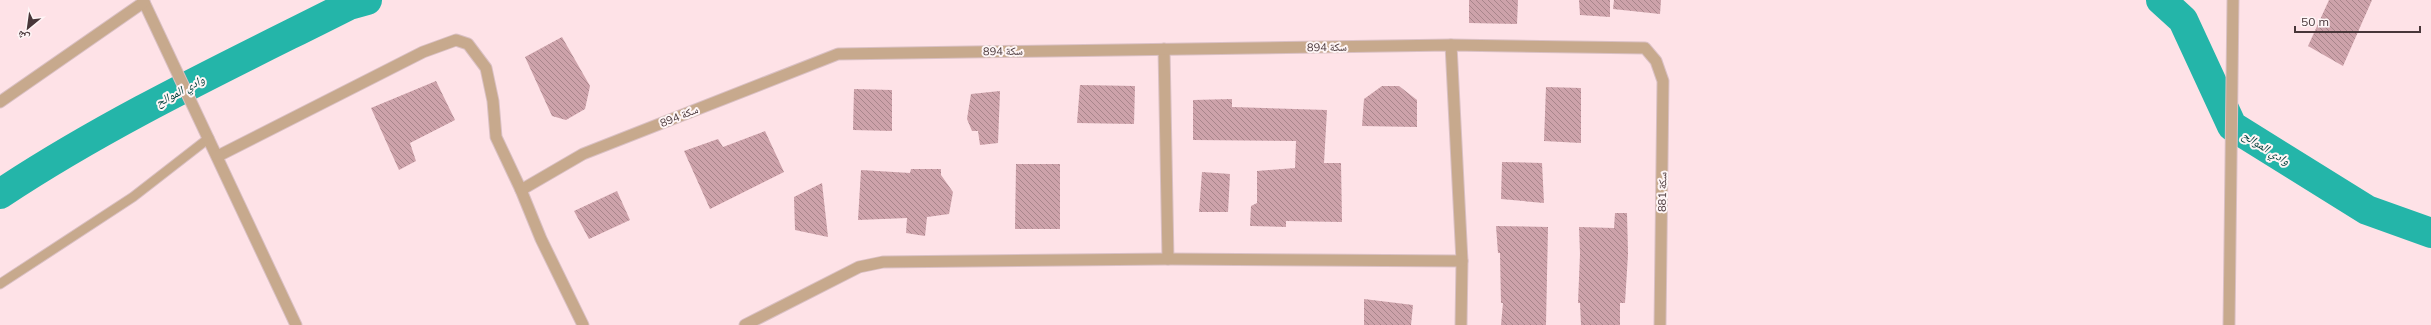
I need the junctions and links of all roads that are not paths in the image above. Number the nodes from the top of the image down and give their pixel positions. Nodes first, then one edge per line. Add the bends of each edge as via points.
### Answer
1 (2233, 0) edge
2 (146, 1) edge
3 (1451, 45) junction
4 (1164, 49) junction
5 (1656, 61) joint
6 (0, 102) edge
7 (209, 138) junction
8 (218, 156) junction
9 (521, 190) junction
10 (1168, 259) junction
11 (1462, 260) junction
12 (0, 284) edge
13 (296, 325) edge
14 (583, 325) edge
15 (745, 325) edge
16 (1461, 325) edge
17 (1660, 325) edge
18 (2229, 325) edge

1 - 18 street
2 - 6 street
2 - 7 street
3 - 4 street, سكة 894
3 - 5 street, سكة 894 via 1645,48
3 - 11 street
4 - 9 street, سكة 894 via 838,54 583,154
4 - 10 street
5 - 17 street, سكة 881 via 1663,81
7 - 8 street
7 - 12 lane via 133,197
8 - 9 street via 423,52 456,40 468,44 486,68 493,101 496,137
8 - 13 street
9 - 14 street via 541,239
10 - 11 street
10 - 15 street via 870,264 859,267
11 - 16 street

